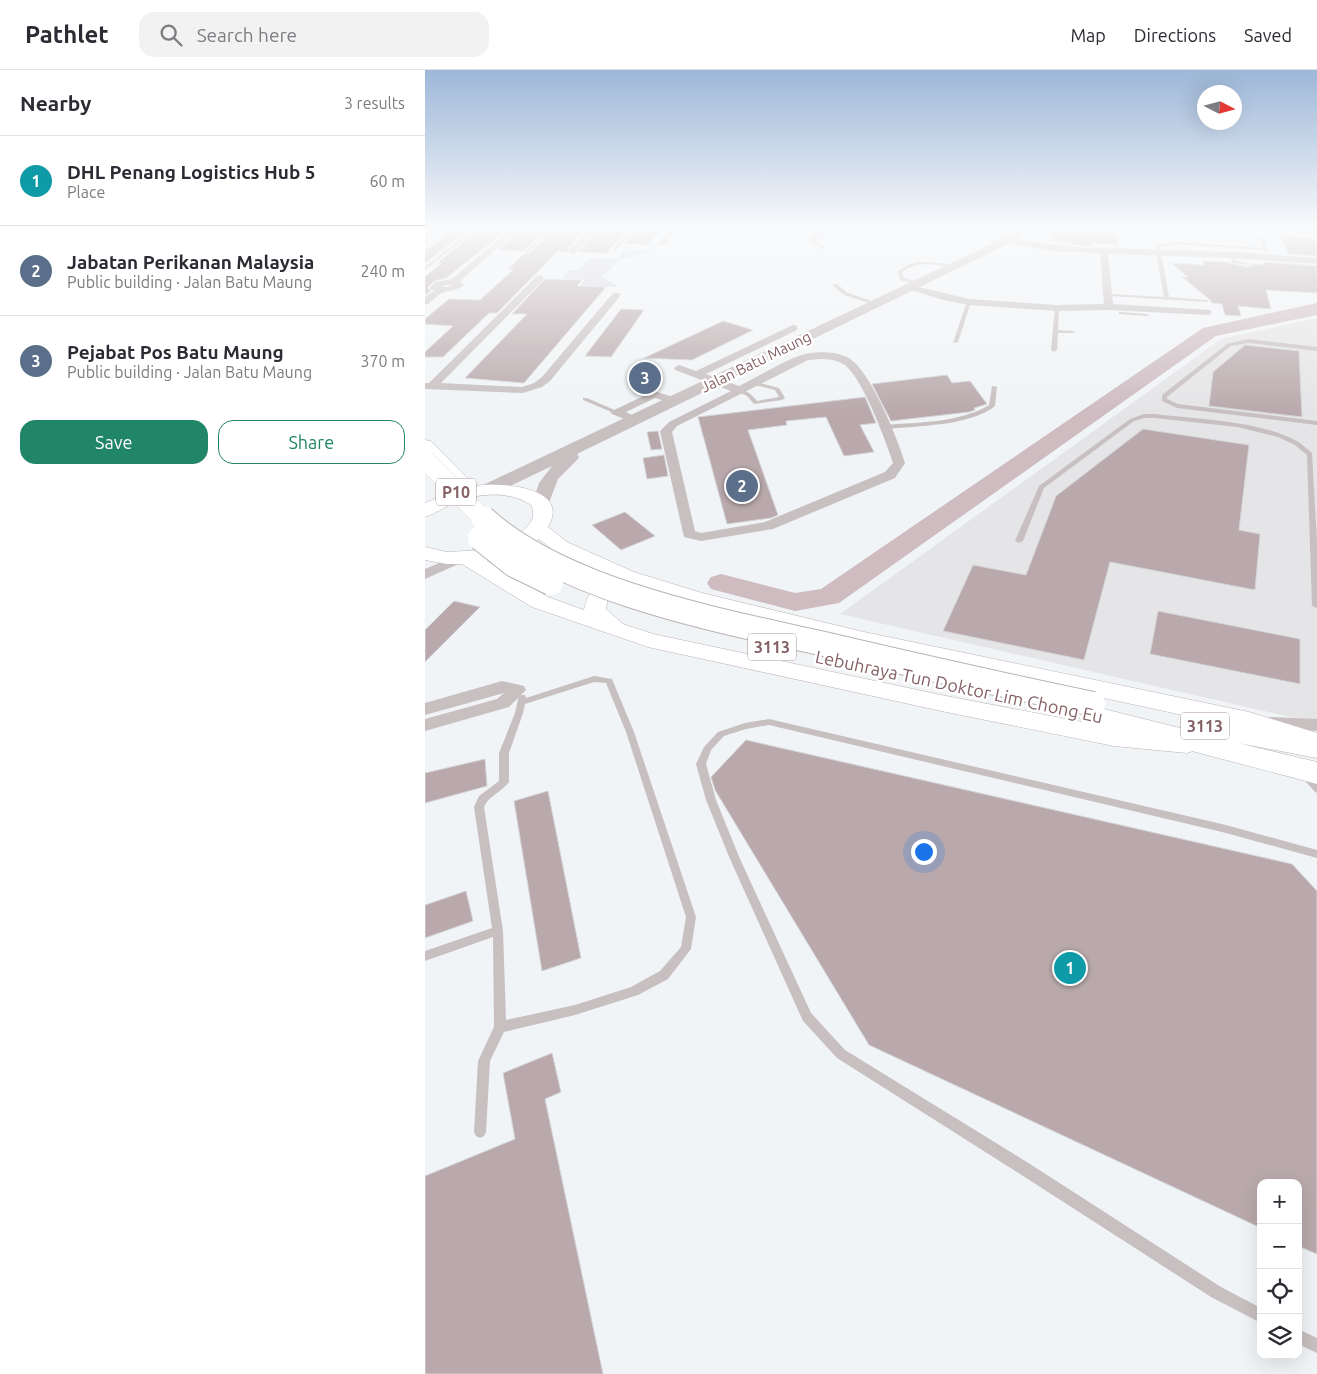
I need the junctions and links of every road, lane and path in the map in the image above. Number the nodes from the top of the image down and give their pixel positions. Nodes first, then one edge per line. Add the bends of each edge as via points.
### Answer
1 (437, 290) edge
2 (528, 290) edge
3 (841, 290) edge
4 (907, 290) edge
5 (925, 290) edge
6 (1108, 290) edge
7 (1165, 290) edge
8 (615, 295) dead end
9 (1109, 295) junction
10 (1167, 298) junction
11 (1206, 301) dead end
12 (425, 302) edge
13 (969, 302) junction
14 (878, 304) junction
15 (1109, 307) junction
16 (1057, 308) junction
17 (1208, 312) dead end
18 (1121, 314) junction
19 (1147, 315) dead end
20 (793, 328) dead end
21 (1055, 331) junction
22 (1073, 332) dead end
23 (955, 342) dead end
24 (1317, 349) edge
25 (1054, 350) dead end
26 (679, 368) dead end
27 (698, 374) junction
28 (731, 375) junction
29 (716, 382) junction
30 (753, 383) junction
31 (429, 386) edge
32 (995, 387) dead end
33 (739, 390) junction
34 (585, 399) dead end
35 (675, 401) junction
36 (616, 412) junction
37 (636, 420) junction
38 (1317, 423) edge
39 (885, 427) junction
40 (592, 441) junction
41 (425, 446) edge
42 (425, 459) edge
43 (425, 481) edge
44 (479, 490) junction
45 (541, 504) junction
46 (425, 511) edge
47 (1315, 514) edge
48 (479, 527) junction
49 (538, 529) junction
50 (1019, 541) dead end
51 (425, 553) edge
52 (463, 559) junction
53 (425, 575) edge
54 (649, 583) junction
55 (1316, 606) edge
56 (616, 629) junction
57 (520, 696) junction
58 (425, 709) edge
59 (1092, 710) junction
60 (1249, 721) junction
61 (425, 724) edge
62 (1317, 725) edge
63 (1317, 742) edge
64 (1221, 747) junction
65 (1313, 769) edge
66 (1317, 854) edge
67 (499, 930) junction
68 (425, 956) edge
69 (500, 1027) junction
70 (480, 1132) dead end
71 (1257, 1314) edge
72 (1302, 1338) edge
73 (1317, 1346) edge

1 - 12 street
2 - 31 street
3 - 14 lane
4 - 14 street, Jalan Batu Maung
5 - 13 street
6 - 9 street
7 - 10 lane
8 - 31 street via 539,385 523,390
9 - 10 lane
9 - 15 street
10 - 11 lane
13 - 16 street
13 - 23 lane
14 - 28 street, Jalan Batu Maung
15 - 16 street
15 - 18 street
16 - 21 lane
17 - 18 street
18 - 19 lane
20 - 27 street
21 - 22 lane
21 - 25 lane
24 - 38 lane via 1248,341 1229,345 1164,396 1164,400 1177,406
26 - 27 street
27 - 29 street
28 - 29 street, Jalan Batu Maung
28 - 30 street
29 - 33 street
29 - 35 street, Jalan Batu Maung
30 - 33 street
30 - 33 lane via 777,389 782,398 756,402
30 - 39 street via 806,357 838,358 850,364 855,371
32 - 39 lane via 991,406 985,412 969,417
33 - 39 street via 673,424 666,431 688,532 692,536 767,526 890,475 899,463
34 - 36 lane
35 - 36 street via 654,394
35 - 37 street, Jalan Batu Maung
36 - 37 street
37 - 40 street, Jalan Batu Maung
40 - 44 street, Jalan Batu Maung
40 - 45 street, Jalan Batu Maung via 551,476 542,492
41 - 44 main road
42 - 48 highway, P10, bridge
43 - 48 highway, P10
44 - 45 main road via 521,492
44 - 46 main road via 454,496
45 - 49 main road via 544,512
47 - 50 lane via 1310,454 1298,444 1243,427 1144,416 1132,420 1041,487
47 - 55 lane
48 - 59 highway, Lebuhraya Tun Doktor Lim Chong Eu / 3113, bridge via 514,565 614,608 691,629
49 - 52 main road via 509,548
49 - 54 main road via 560,546
51 - 52 main road
52 - 53 street
52 - 56 main road via 540,602
54 - 56 main road via 618,584 598,595 595,611
54 - 60 main road via 695,598 864,638
56 - 64 main road via 649,640 1105,735
57 - 58 street via 503,687
57 - 61 street
57 - 67 lane via 504,753 504,782 482,799 479,808
57 - 69 lane via 594,679 609,681 630,732 691,917 686,949 664,975 633,991 575,1010
59 - 64 highway, Lebuhraya Tun Doktor Lim Chong Eu / 3113
59 - 65 highway, Lebuhraya Tun Doktor Lim Chong Eu / 3113
60 - 62 street
60 - 63 main road
64 - 65 highway, Lebuhraya Tun Doktor Lim Chong Eu / 3113
66 - 71 lane via 1226,829 769,722 721,734 707,749 701,764 711,800 735,859 807,1017 841,1054 1216,1292
67 - 68 lane
67 - 69 lane
69 - 70 lane via 484,1061
72 - 73 lane

